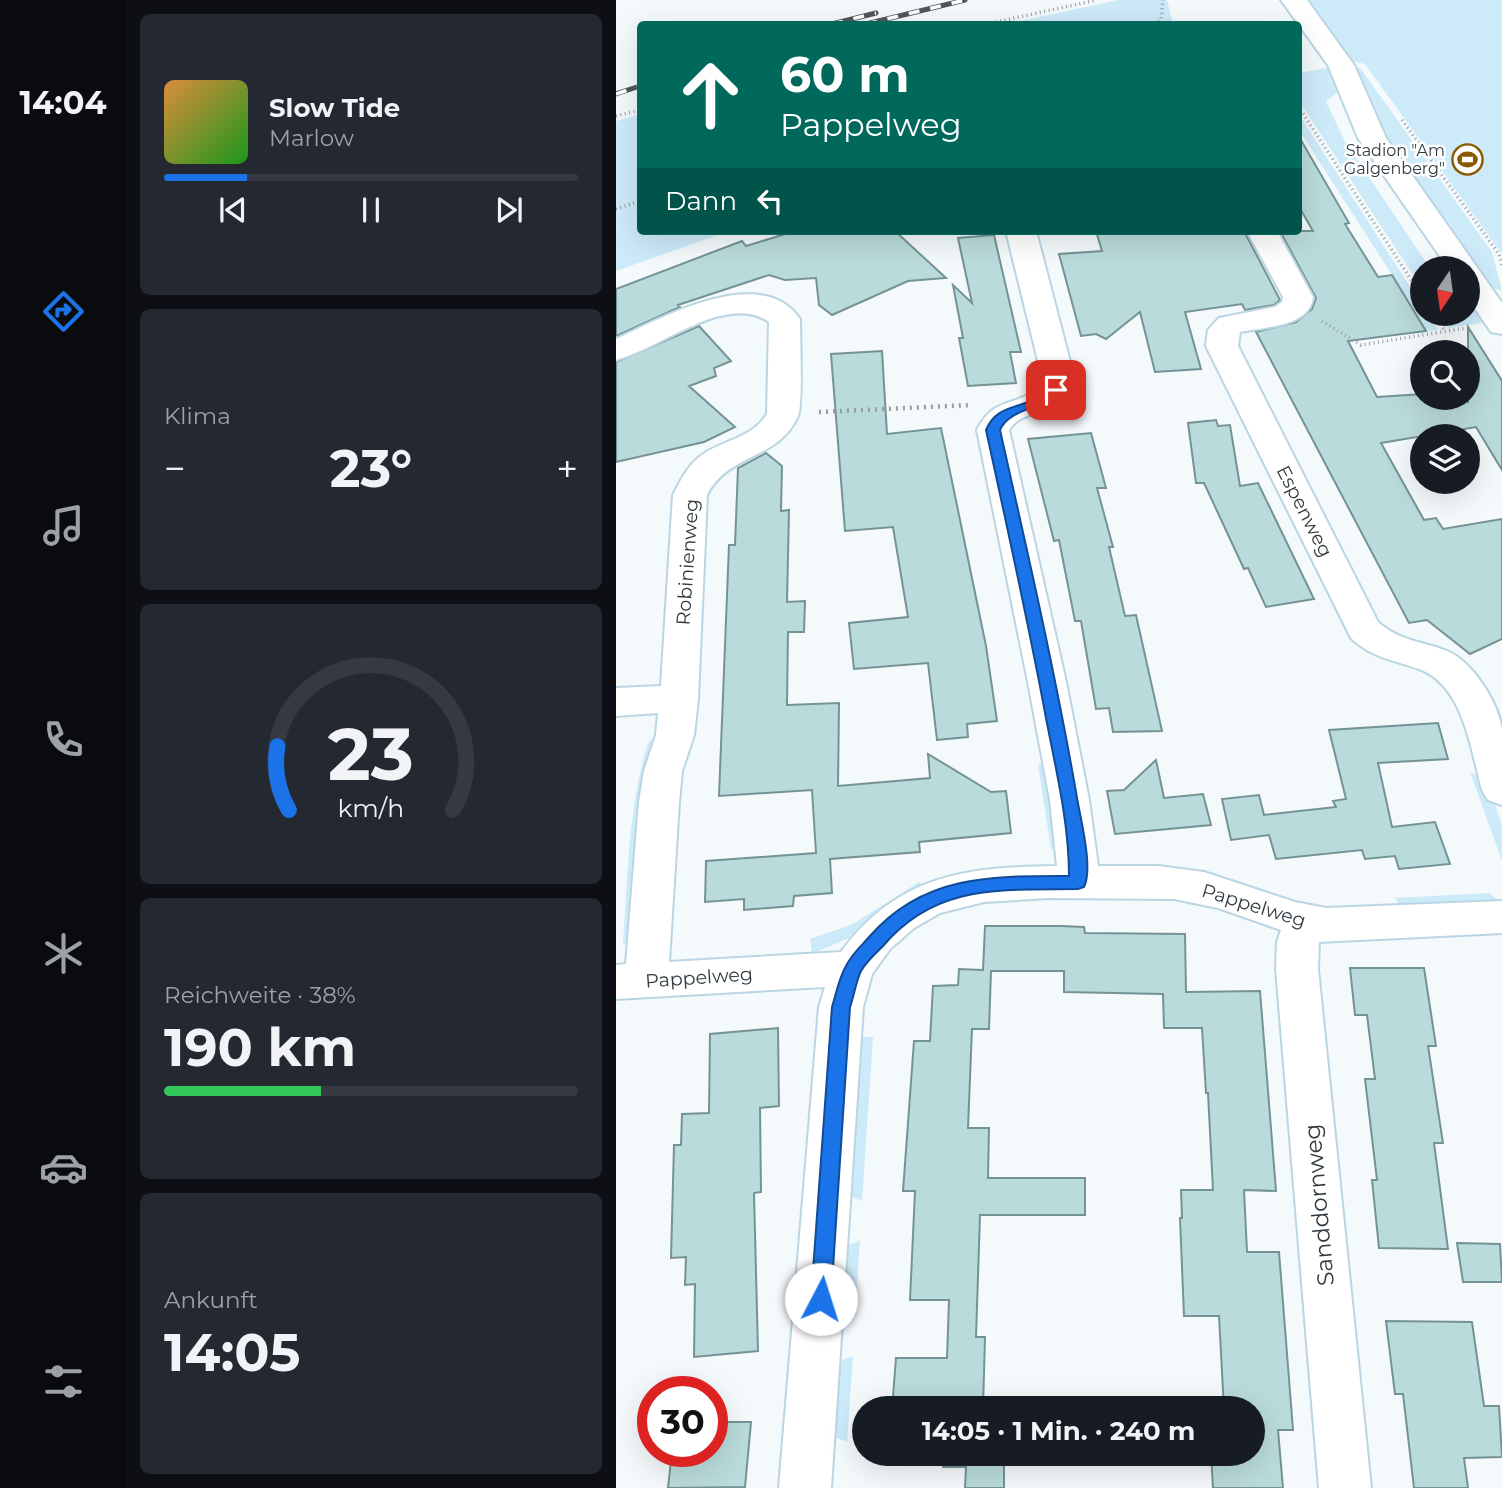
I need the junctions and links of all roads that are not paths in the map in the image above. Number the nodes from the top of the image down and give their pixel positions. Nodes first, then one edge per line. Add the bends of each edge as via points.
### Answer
1 (1294, 0) edge
2 (1022, 235) edge
3 (1264, 235) edge
4 (1455, 256) edge
5 (1480, 293) edge
6 (1501, 324) edge
7 (616, 351) edge
8 (679, 699) junction
9 (616, 702) edge
10 (1502, 790) edge
11 (1078, 882) junction
12 (1502, 917) edge
13 (1304, 922) junction
14 (853, 968) junction
15 (631, 981) edge
16 (805, 1488) edge
17 (1345, 1488) edge

1 - 4 street via 1341,65 1372,138
2 - 11 street via 1057,373 1056,390 1042,401 1004,414 993,430 1064,769
3 - 10 street, Espenweg via 1298,297 1297,306 1285,314 1230,326 1224,330 1222,346 1364,629 1376,642 1437,661 1458,674 1469,690
5 - 6 street
7 - 8 street, Robinienweg via 723,307 746,303 771,308 785,319 783,414 770,434 713,461 695,481 690,495
8 - 9 street
8 - 15 street, Robinienweg via 663,771
11 - 13 street, Pappelweg via 1155,882 1202,888
11 - 14 street, Pappelweg via 994,883 935,897 890,925
12 - 13 street, Pappelweg via 1326,925
13 - 17 street, Sanddornweg via 1297,969
14 - 15 street, Pappelweg
14 - 16 street via 841,1007

